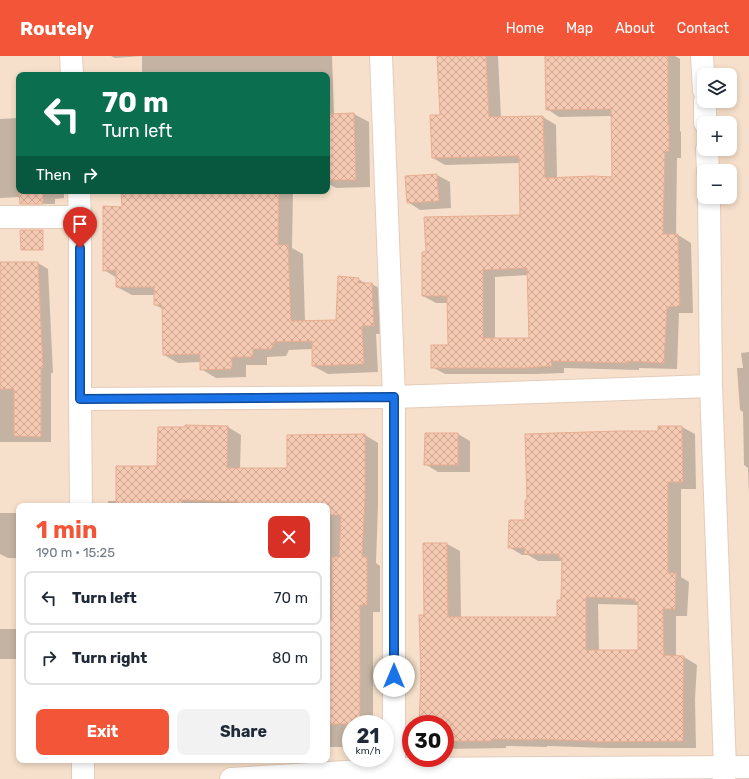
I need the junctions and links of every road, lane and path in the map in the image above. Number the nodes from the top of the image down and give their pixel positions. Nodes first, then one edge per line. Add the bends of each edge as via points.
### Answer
1 (71, 56) edge
2 (381, 56) edge
3 (702, 56) edge
4 (703, 68) edge
5 (72, 72) edge
6 (79, 194) edge
7 (709, 204) edge
8 (0, 217) edge
9 (80, 217) junction
10 (711, 386) junction
11 (394, 397) junction
12 (80, 399) junction
13 (81, 503) edge
14 (83, 763) edge
15 (749, 767) edge
16 (724, 773) edge
17 (394, 774) edge
18 (84, 779) edge
19 (231, 779) edge

1 - 5 street
2 - 11 street
3 - 4 street
6 - 9 street
7 - 10 street
8 - 9 street
9 - 12 street
10 - 11 street
10 - 16 street
11 - 12 street
11 - 17 street
12 - 13 street
14 - 18 street
15 - 16 street
16 - 17 street
17 - 19 street

